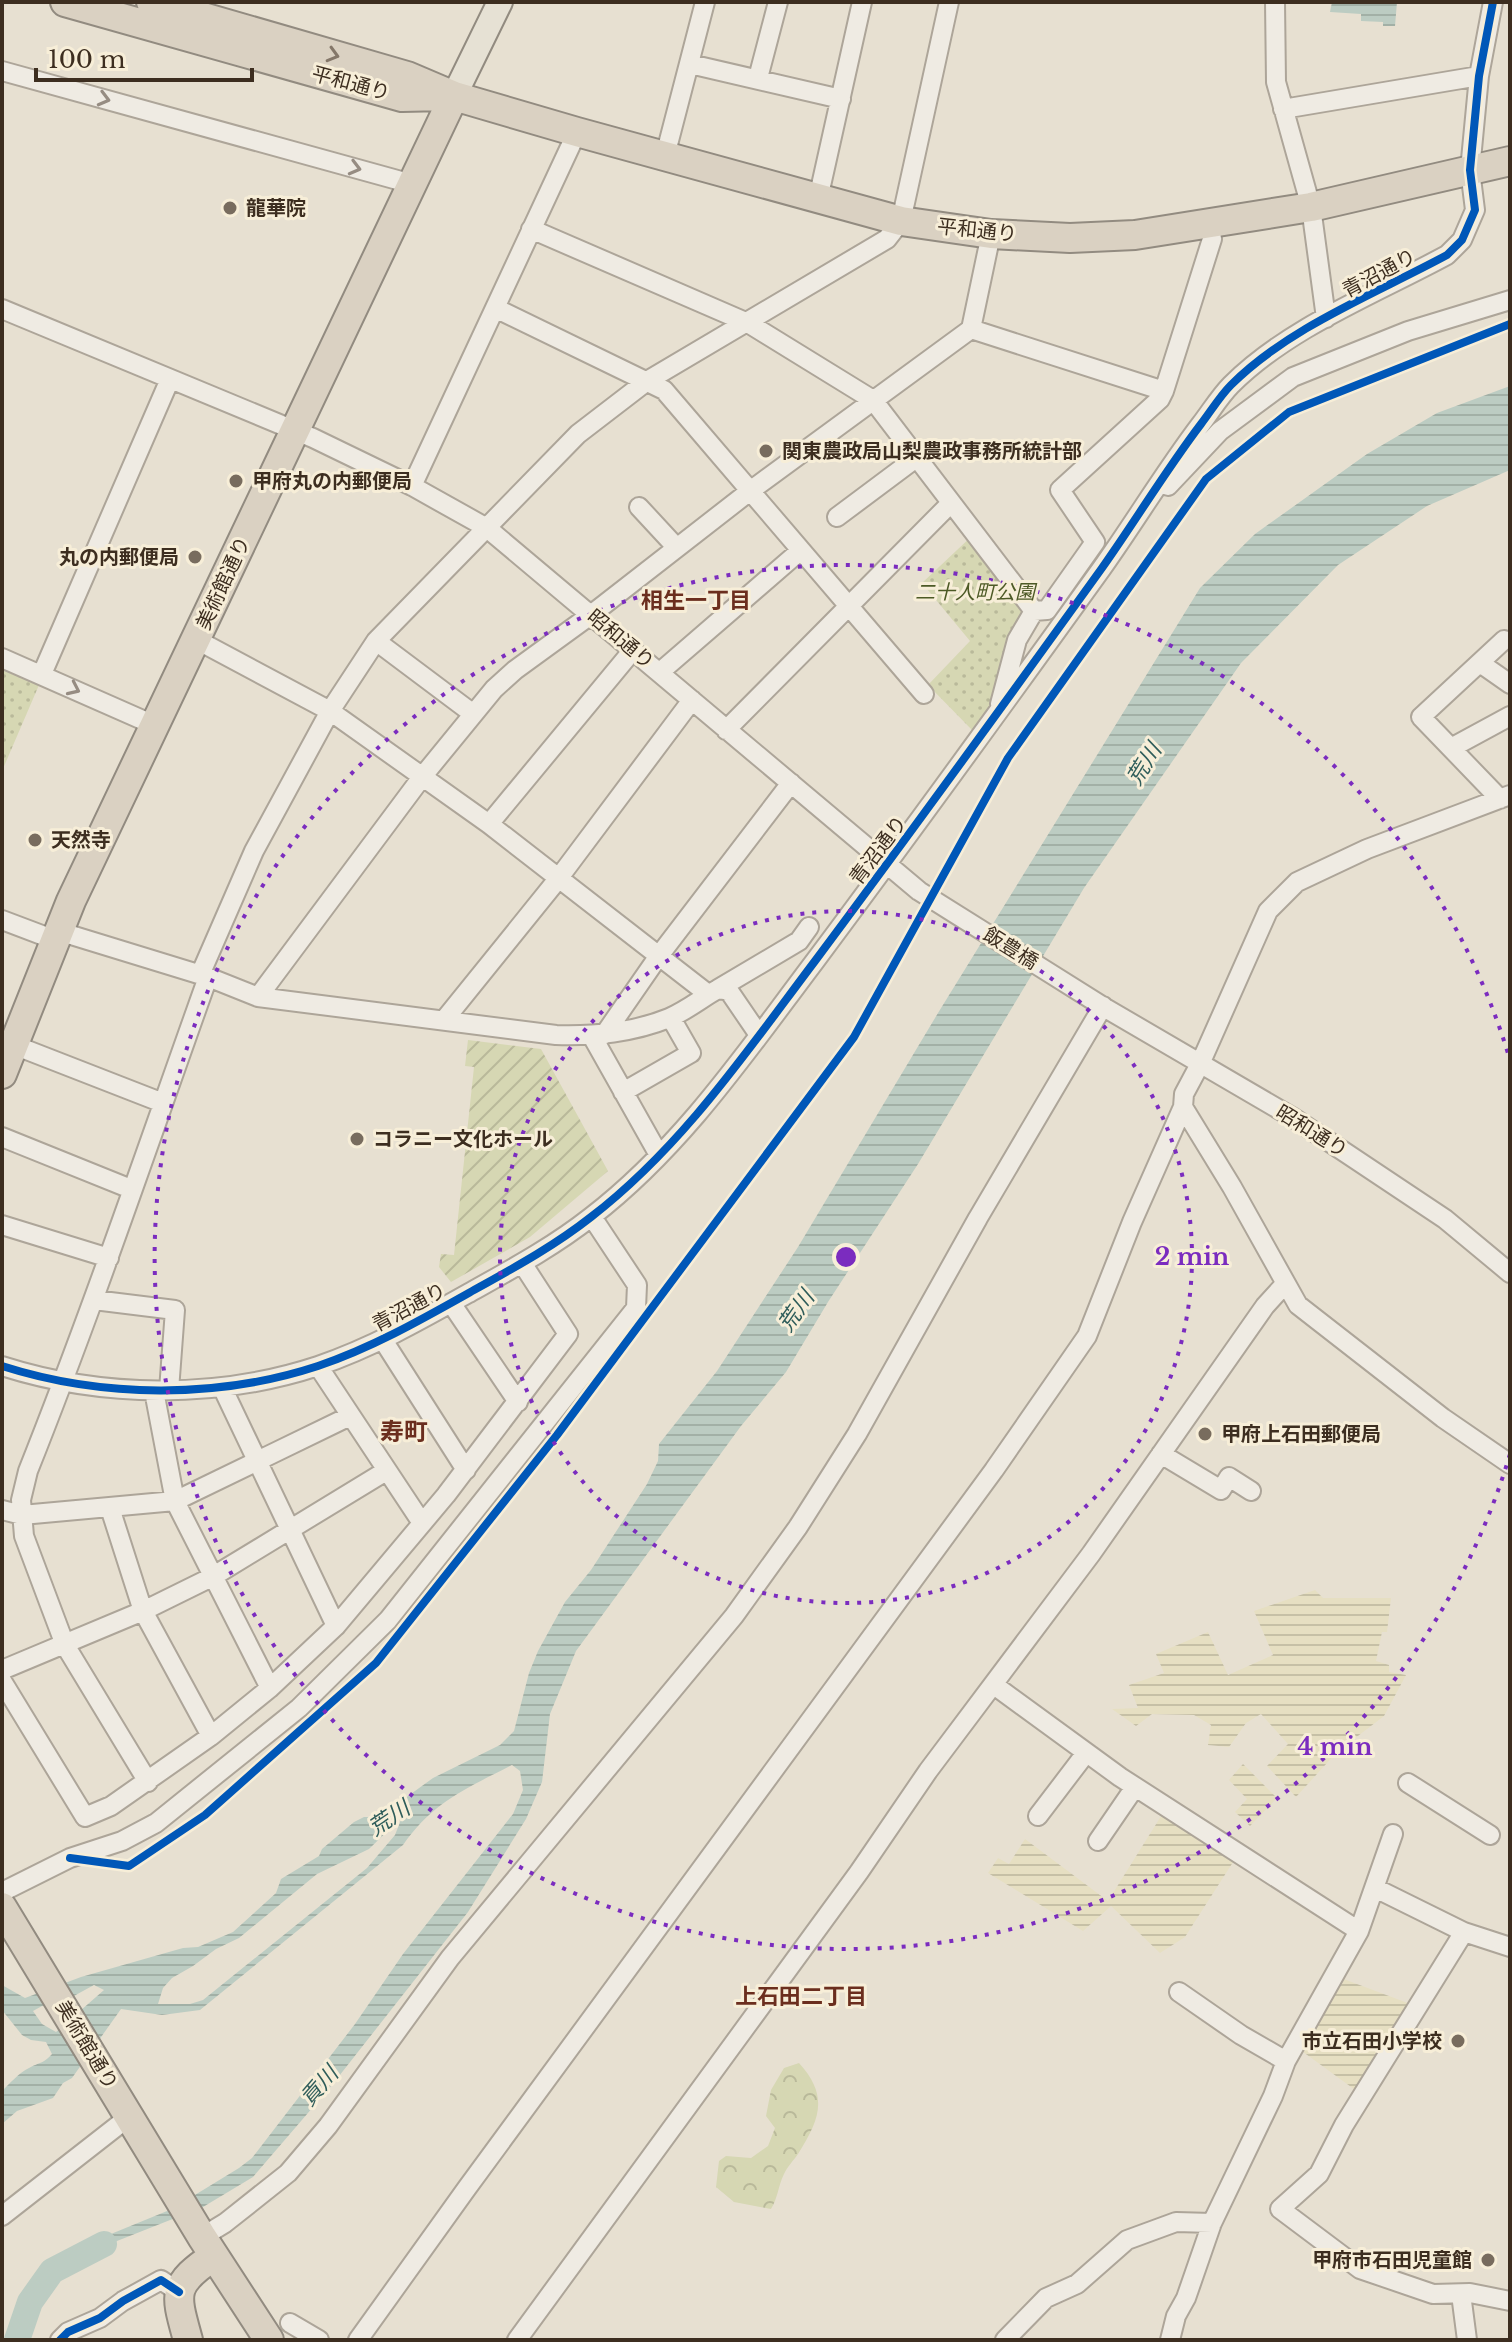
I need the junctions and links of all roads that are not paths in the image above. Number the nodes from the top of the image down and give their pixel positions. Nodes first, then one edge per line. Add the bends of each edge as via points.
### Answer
1 (65, 2) edge
2 (151, 2) edge
3 (500, 2) edge
4 (705, 2) edge
5 (778, 2) edge
6 (862, 2) edge
7 (949, 2) edge
8 (1275, 2) edge
9 (1493, 2) edge
10 (690, 64) junction
11 (2, 71) edge
12 (1479, 76) junction
13 (758, 78) junction
14 (454, 96) junction
15 (841, 99) junction
16 (1283, 109) junction
17 (577, 132) junction
18 (665, 156) junction
19 (1510, 161) edge
20 (1470, 170) junction
21 (412, 184) junction
22 (818, 199) junction
23 (1311, 207) junction
24 (901, 221) junction
25 (1209, 223) junction
26 (531, 229) junction
27 (991, 234) junction
28 (1510, 300) edge
29 (495, 308) junction
30 (2, 309) edge
31 (1326, 318) junction
32 (748, 323) junction
33 (971, 329) junction
34 (170, 379) junction
35 (647, 381) junction
36 (1164, 391) junction
37 (873, 400) junction
38 (296, 430) junction
39 (916, 458) junction
40 (412, 486) junction
41 (750, 491) junction
42 (950, 504) junction
43 (639, 507) dead end
44 (1141, 513) junction
45 (837, 517) dead end
46 (487, 528) junction
47 (677, 548) junction
48 (800, 551) junction
49 (848, 606) junction
50 (1034, 611) junction
51 (592, 614) junction
52 (197, 640) junction
53 (1504, 640) dead end
54 (376, 641) junction
55 (633, 650) junction
56 (2, 658) edge
57 (1480, 663) junction
58 (660, 672) junction
59 (42, 674) junction
60 (1510, 684) edge
61 (924, 694) dead end
62 (692, 700) junction
63 (330, 711) junction
64 (999, 711) junction
65 (472, 713) junction
66 (1510, 716) edge
67 (154, 725) junction
68 (726, 730) junction
69 (1451, 748) junction
70 (422, 777) junction
71 (791, 783) junction
72 (1505, 797) edge
73 (489, 824) junction
74 (888, 864) junction
75 (558, 879) junction
76 (919, 891) joint
77 (2, 920) edge
78 (809, 927) dead end
79 (57, 936) junction
80 (658, 957) junction
81 (204, 976) junction
82 (713, 991) junction
83 (258, 997) junction
84 (1103, 1006) junction
85 (671, 1018) junction
86 (445, 1019) junction
87 (759, 1035) junction
88 (598, 1036) junction
89 (7, 1056) edge
90 (1200, 1064) junction
91 (623, 1092) junction
92 (163, 1103) junction
93 (1183, 1107) junction
94 (2, 1137) edge
95 (659, 1155) junction
96 (131, 1189) junction
97 (592, 1217) junction
98 (2, 1225) edge
99 (109, 1258) junction
100 (522, 1263) junction
101 (1510, 1273) edge
102 (1285, 1284) junction
103 (94, 1300) junction
104 (451, 1303) junction
105 (383, 1340) junction
106 (2, 1366) edge
107 (318, 1366) junction
108 (64, 1382) junction
109 (222, 1387) junction
110 (161, 1390) junction
111 (518, 1402) junction
112 (350, 1416) junction
113 (1161, 1454) junction
114 (258, 1463) junction
115 (1510, 1464) edge
116 (466, 1470) junction
117 (386, 1471) junction
118 (1251, 1491) dead end
119 (175, 1501) junction
120 (110, 1508) junction
121 (2, 1510) edge
122 (22, 1515) junction
123 (422, 1523) junction
124 (290, 1530) junction
125 (212, 1577) junction
126 (143, 1611) junction
127 (336, 1626) junction
128 (65, 1645) junction
129 (2, 1670) edge
130 (2, 1681) edge
131 (994, 1685) junction
132 (270, 1688) junction
133 (211, 1736) junction
134 (1086, 1753) junction
135 (148, 1782) junction
136 (1408, 1783) dead end
137 (1135, 1787) junction
138 (1038, 1816) dead end
139 (1393, 1834) dead end
140 (1490, 1835) dead end
141 (1098, 1841) dead end
142 (1375, 1888) junction
143 (2, 1892) edge
144 (8, 1916) edge
145 (1359, 1931) junction
146 (1464, 1932) junction
147 (1510, 1947) edge
148 (1179, 1992) dead end
149 (1286, 2061) junction
150 (127, 2111) junction
151 (2, 2216) edge
152 (1212, 2223) junction
153 (205, 2240) junction
154 (179, 2292) junction
155 (1461, 2294) junction
156 (1510, 2301) edge
157 (279, 2332) edge
158 (60, 2340) edge
159 (188, 2340) edge
160 (319, 2340) edge
161 (358, 2340) edge
162 (517, 2340) edge
163 (1005, 2340) edge
164 (1170, 2340) edge
165 (1467, 2340) edge

1 - 14 highway, 平和通り via 402,97
2 -> 14 highway, 平和通り via 407,76
3 - 14 main road
4 - 10 street
5 - 13 street
6 - 15 street
7 - 24 street
8 - 16 street via 1276,82
9 - 12 street, 青沼通り
10 - 13 street
10 - 18 street
11 -> 21 street
12 - 16 street
12 - 20 street, 青沼通り
13 - 15 street
14 - 17 highway, 平和通り
14 - 21 highway, 美術館通り
15 - 22 street
16 - 23 street
17 - 18 highway, 平和通り
17 - 26 street
18 - 22 highway, 平和通り
19 - 20 highway, 平和通り
20 - 23 highway, 平和通り
20 - 31 street, 青沼通り via 1475,210 1462,240 1447,255
21 - 38 highway, 美術館通り
22 - 24 highway, 平和通り
23 - 25 highway, 平和通り
23 - 31 street
24 - 27 highway, 平和通り
24 - 32 street via 887,239
25 - 27 highway, 平和通り via 1135,235
25 - 36 street via 1212,239
26 - 29 street
26 - 32 street
27 - 33 street
28 - 44 street via 1408,331 1293,377 1220,431
29 - 35 street
29 - 40 street
30 - 34 street, 昭和通り
31 - 44 street, 青沼通り via 1288,338 1230,386
32 - 35 street
32 - 37 street
33 - 36 street
33 - 37 street
34 - 38 street, 昭和通り
34 - 59 street
35 - 41 street via 664,390
35 - 46 street via 578,434
36 - 50 street via 1060,490 1095,542 1047,610
37 - 39 street
37 - 41 street
38 - 40 street, 昭和通り
38 - 52 highway, 美術館通り
39 - 42 street
39 - 45 street
40 - 46 street, 昭和通り
41 - 47 street
41 - 48 street
42 - 49 street
42 - 50 street
43 - 47 street
44 - 64 street, 青沼通り
46 - 51 street, 昭和通り
46 - 54 street
47 - 51 street
48 - 49 street
48 - 58 street
49 - 61 street
49 - 68 street
50 - 64 street via 1017,640
51 - 55 street, 昭和通り
51 - 65 street via 515,670
52 - 63 street
52 - 67 highway, 美術館通り
53 - 57 street
54 - 63 street
54 - 65 street
55 - 58 street, 昭和通り
55 - 73 street
56 - 59 street
57 - 60 street
57 - 69 street via 1421,717
58 - 62 street, 昭和通り
59 -> 67 street
62 - 68 street, 昭和通り
62 - 75 street
63 - 70 street
63 - 81 street via 254,851
64 - 74 street, 青沼通り
65 - 70 street
66 - 69 street
67 - 79 highway, 美術館通り
68 - 71 street, 昭和通り
69 - 72 street
70 - 73 street
70 - 83 street
71 - 74 street, 昭和通り
71 - 80 street
72 - 90 street via 1367,849 1297,882 1268,911
73 - 75 street
74 - 76 street, 昭和通り
74 - 87 street, 青沼通り
75 - 80 street
75 - 86 street
76 - 84 street, 飯豊橋
77 - 79 street
78 - 82 street via 799,941
79 - 81 street
79 - 89 highway, 美術館通り
80 - 82 street
80 - 88 street
81 - 83 street
81 - 92 street
82 - 85 street
82 - 87 street via 729,991
83 - 86 street
84 - 90 street, 昭和通り
84 - 153 street via 857,1434 734,1616 450,1958 328,2126 278,2181
85 - 88 street
85 - 91 street via 691,1053
86 - 88 street
87 - 95 street, 青沼通り via 707,1104
88 - 91 street
89 - 92 street
90 - 93 street
90 - 101 street, 昭和通り via 1413,1196
91 - 95 street
92 - 96 street
93 - 102 street
93 - 161 street via 1087,1336
94 - 96 street
95 - 97 street, 青沼通り
96 - 99 street
97 - 100 street, 青沼通り
97 - 143 street via 637,1285 636,1308 388,1620 299,1708 156,1823
98 - 99 street
99 - 103 street
100 - 104 street, 青沼通り
100 - 111 street via 568,1334
102 - 113 street
102 - 115 street via 1298,1305 1326,1328
103 - 108 street
103 - 110 street via 175,1310
104 - 105 street, 青沼通り
104 - 111 street
105 - 107 street, 青沼通り
105 - 116 street
106 - 108 street, 青沼通り
107 - 109 street, 青沼通り
107 - 112 street
108 - 110 street, 青沼通り
108 - 122 street via 28,1471
109 - 110 street, 青沼通り
109 - 114 street
110 - 119 street
111 - 116 street
112 - 114 street
112 - 117 street
113 - 118 street via 1221,1490 1229,1477
113 - 131 street
114 - 119 street
114 - 124 street
116 - 123 street
117 - 123 street
117 - 124 street
119 - 120 street
119 - 125 street
120 - 122 street
120 - 126 street
121 - 122 street
122 - 128 street via 24,1536
123 - 127 street
124 - 125 street
124 - 127 street
125 - 126 street
125 - 132 street
126 - 128 street
126 - 133 street
127 - 132 street
128 - 129 street
128 - 135 street
130 - 135 street via 85,1817
131 - 134 street
131 - 162 street
132 - 133 street
133 - 135 street
134 - 137 street
134 - 138 street
136 - 140 street
137 - 141 street
137 - 145 street
139 - 142 street
142 - 145 street
142 - 146 street
144 - 150 highway, 美術館通り
145 - 149 street
146 - 147 street
146 - 155 street via 1319,2174 1280,2209 1360,2269 1433,2294
148 - 149 street
149 - 152 street
150 - 151 street
150 - 153 highway, 美術館通り
152 - 163 street via 1176,2222 1117,2245 1077,2284 1046,2298
152 - 164 street
153 - 154 highway
153 - 157 highway, 美術館通り
154 - 158 street via 161,2280
154 - 159 highway
155 - 156 street
155 - 165 street
157 - 160 street

